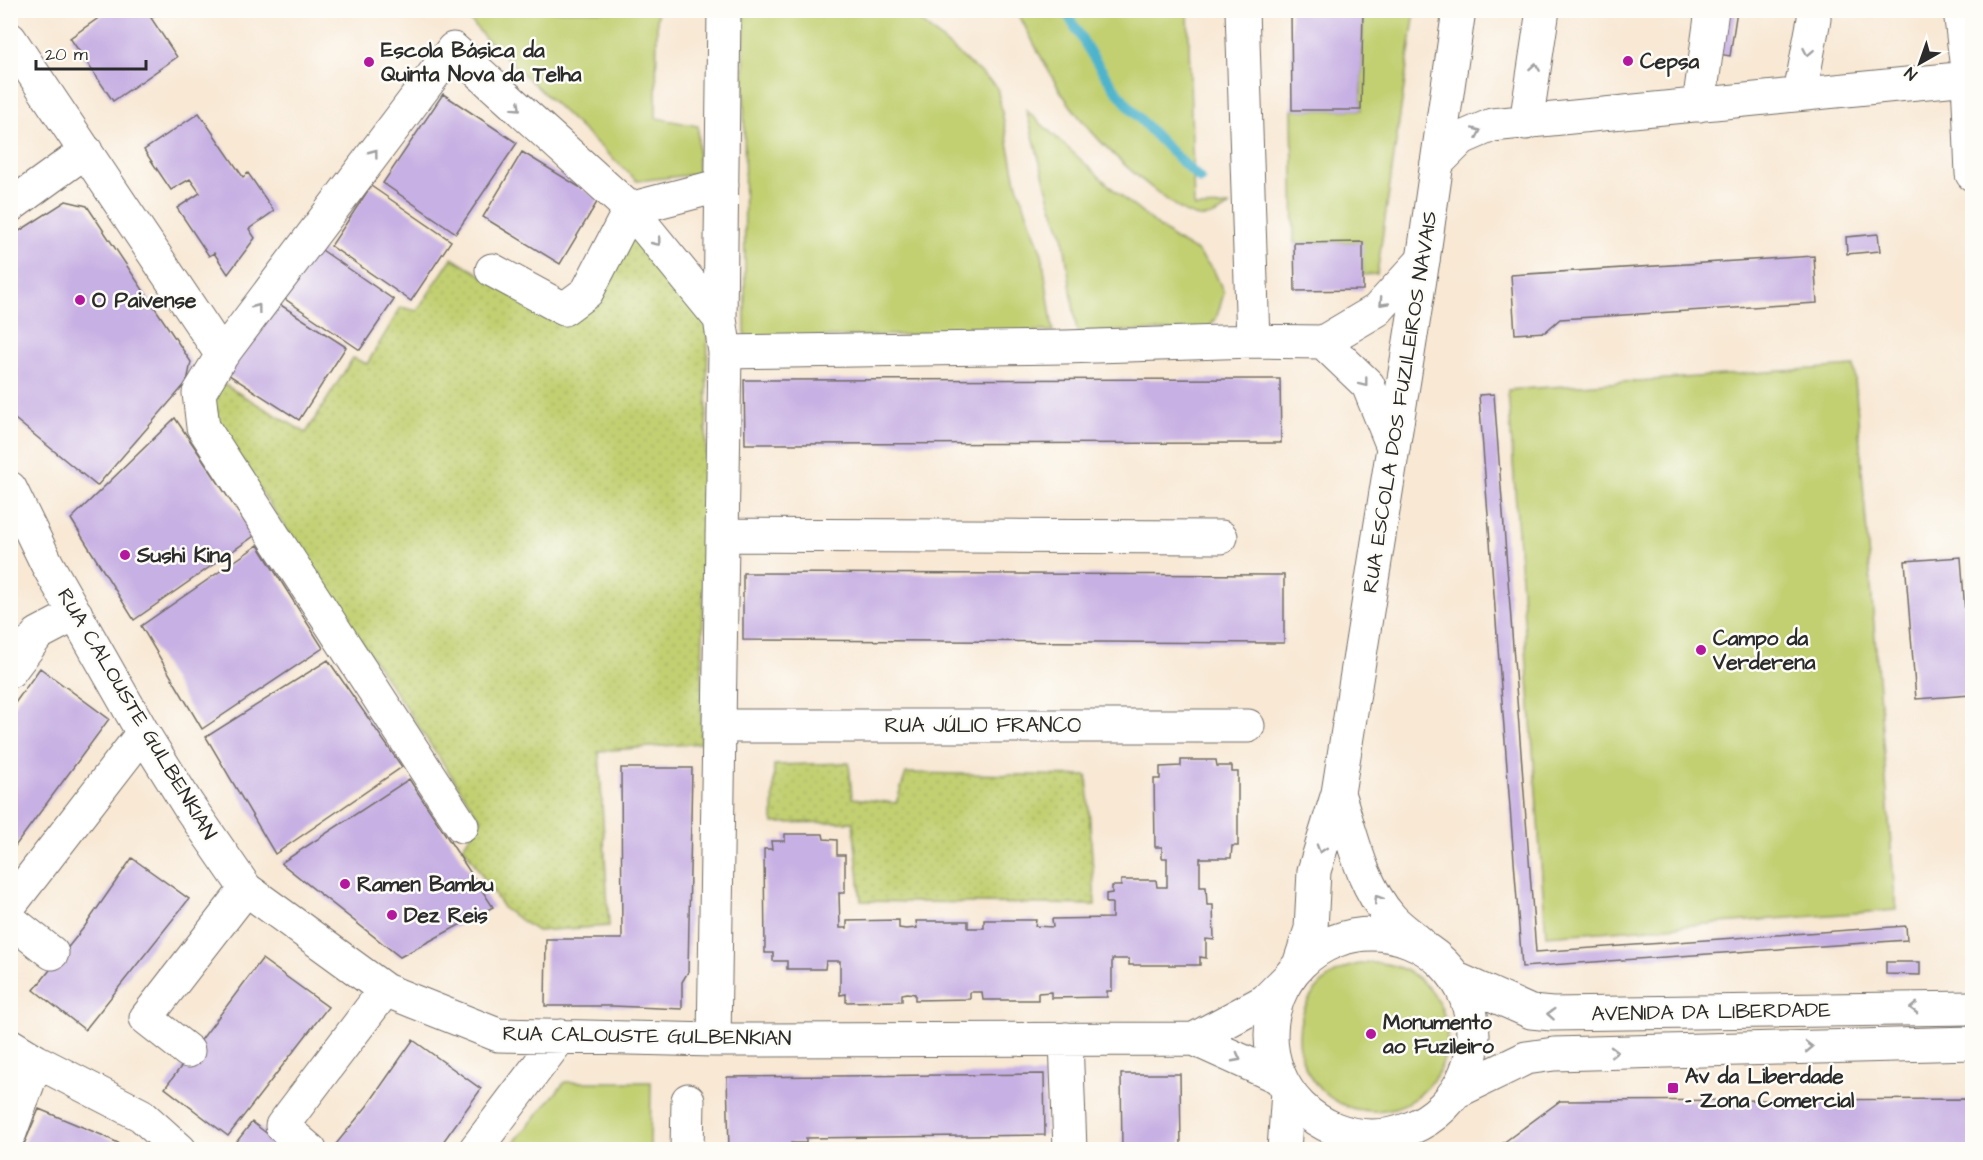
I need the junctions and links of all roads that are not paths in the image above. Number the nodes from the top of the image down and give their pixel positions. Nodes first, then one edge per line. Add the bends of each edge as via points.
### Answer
1 (724, 10) edge
2 (1242, 10) edge
3 (1459, 10) edge
4 (1543, 10) edge
5 (1712, 10) edge
6 (1814, 10) edge
7 (1960, 10) edge
8 (10, 39) edge
9 (1968, 78) junction
10 (1800, 94) junction
11 (1699, 105) junction
12 (1526, 123) junction
13 (86, 151) junction
14 (1437, 163) junction
15 (1972, 174) edge
16 (722, 185) junction
17 (10, 206) edge
18 (630, 208) junction
19 (1423, 260) junction
20 (492, 270) dead end
21 (720, 319) junction
22 (1253, 341) junction
23 (1323, 342) junction
24 (725, 352) junction
25 (222, 355) junction
26 (1393, 447) junction
27 (10, 488) edge
28 (722, 535) junction
29 (1221, 537) dead end
30 (76, 614) junction
31 (10, 671) edge
32 (719, 726) junction
33 (1248, 726) dead end
34 (143, 733) junction
35 (1338, 793) junction
36 (462, 826) dead end
37 (246, 889) junction
38 (10, 905) edge
39 (10, 920) edge
40 (52, 953) dead end
41 (1434, 955) junction
42 (1294, 971) junction
43 (1457, 979) junction
44 (385, 990) junction
45 (1972, 1008) edge
46 (561, 1036) junction
47 (1066, 1039) junction
48 (1194, 1039) junction
49 (714, 1040) junction
50 (1972, 1043) edge
51 (188, 1051) dead end
52 (23, 1053) edge
53 (1284, 1084) junction
54 (1458, 1091) junction
55 (688, 1100) dead end
56 (1411, 1130) junction
57 (10, 1133) edge
58 (180, 1149) edge
59 (310, 1149) edge
60 (475, 1149) edge
61 (687, 1149) edge
62 (1070, 1149) edge
63 (1284, 1149) edge
64 (1370, 1149) edge

1 - 16 street
2 - 22 street
3 - 14 street, RUA ESCOLA DOS FUZILEIROS NAVAIS
12 -> 4 street
5 - 11 street
6 -> 10 street
7 - 9 street
8 - 13 street
9 - 10 street
9 - 15 street
10 - 11 street
11 - 12 street
14 -> 12 street via 1462,138 1492,125
13 - 17 street
13 - 25 street
14 - 19 street, RUA ESCOLA DOS FUZILEIROS NAVAIS
16 - 18 street
16 - 21 street
18 - 20 street via 587,292 564,309
18 -> 21 street
25 -> 18 street via 453,49
19 -> 23 street via 1377,310
19 - 26 street, RUA ESCOLA DOS FUZILEIROS NAVAIS
21 - 24 street
22 - 23 street
22 - 24 street
23 -> 26 street via 1368,385
24 - 28 street
25 - 36 street via 199,393 203,427
26 - 35 street, RUA ESCOLA DOS FUZILEIROS NAVAIS
27 - 30 street, RUA CALOUSTE GULBENKIAN
28 - 29 street
28 - 32 street
30 - 31 street via 38,634
30 - 34 street, RUA CALOUSTE GULBENKIAN
32 - 33 street, RUA JÚLIO FRANCO
32 - 49 street
34 - 37 street, RUA CALOUSTE GULBENKIAN
34 - 38 street
41 -> 35 street, RUA ESCOLA DOS FUZILEIROS NAVAIS via 1392,919 1377,898 1362,868
35 -> 42 street, RUA ESCOLA DOS FUZILEIROS NAVAIS via 1314,871 1311,929
37 - 44 street, RUA CALOUSTE GULBENKIAN
37 - 51 street via 146,1018
39 - 40 street
41 - 42 street via 1405,940 1377,934 1348,936 1322,948
41 - 43 street
42 - 48 street, RUA CALOUSTE GULBENKIAN via 1265,1000
42 - 53 street via 1277,1000 1271,1026 1272,1052
45 -> 43 street, AVENIDA DA LIBERDADE via 1552,1014 1531,1012
43 - 54 street via 1469,1005 1474,1035 1470,1064
44 - 46 street, RUA CALOUSTE GULBENKIAN via 498,1035
44 - 59 street via 282,1126
46 - 49 street, RUA CALOUSTE GULBENKIAN
46 - 60 street
47 - 48 street, RUA CALOUSTE GULBENKIAN
47 - 49 street, RUA CALOUSTE GULBENKIAN
47 - 62 street
48 -> 53 street, RUA CALOUSTE GULBENKIAN
54 -> 50 street, AVENIDA DA LIBERDADE via 1526,1058 1554,1054
52 - 57 street
52 - 58 street via 141,1115
53 - 56 street via 1311,1117 1342,1132 1377,1137
53 - 63 street
54 - 56 street via 1438,1114
55 - 61 street
56 - 64 street

